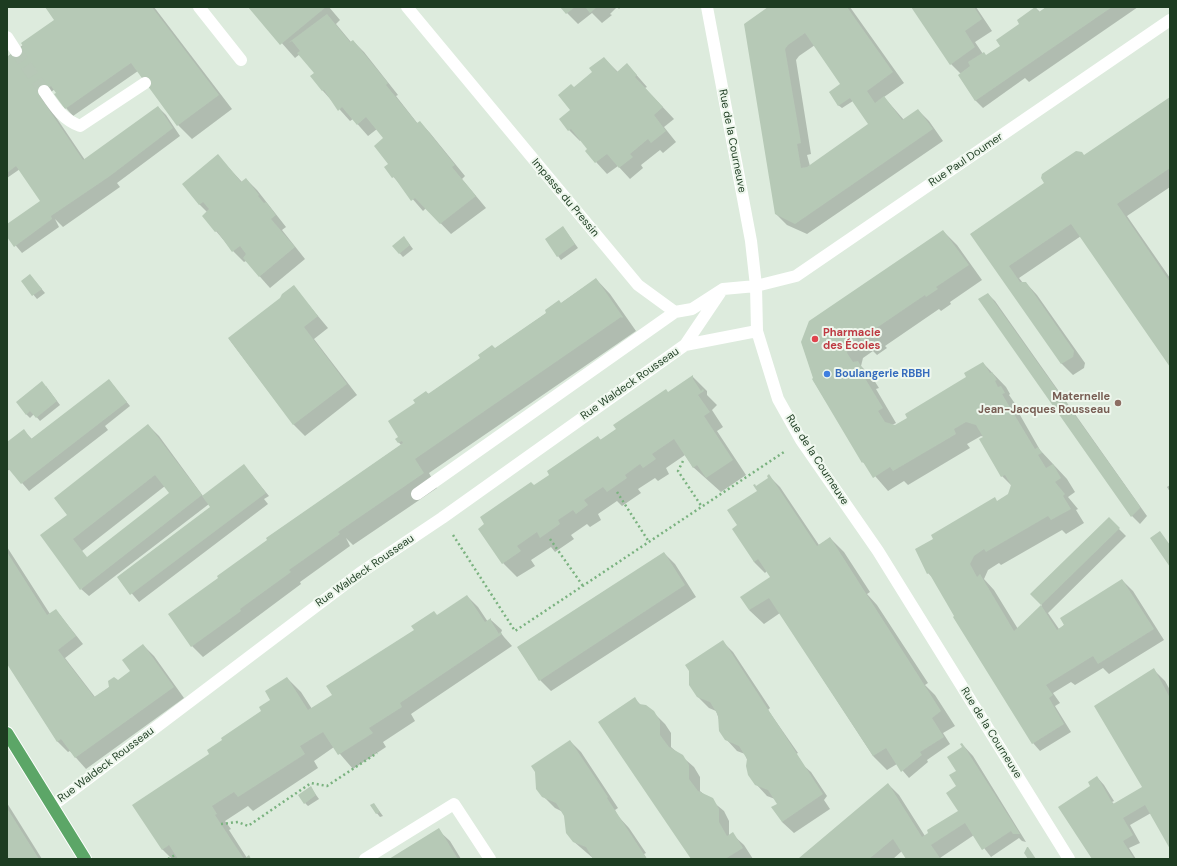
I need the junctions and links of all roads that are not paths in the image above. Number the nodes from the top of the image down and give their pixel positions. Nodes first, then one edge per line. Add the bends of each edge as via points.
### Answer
1 (199, 7) edge
2 (407, 7) edge
3 (707, 7) edge
4 (1170, 20) edge
5 (7, 37) edge
6 (16, 50) tunnel mouth
7 (241, 60) dead end
8 (145, 83) dead end
9 (44, 91) tunnel mouth
10 (756, 286) junction
11 (723, 289) junction
12 (675, 312) junction
13 (757, 331) junction
14 (685, 345) junction
15 (417, 494) dead end
16 (7, 733) edge
17 (52, 806) junction
18 (85, 859) edge
19 (365, 859) edge
20 (490, 859) edge
21 (1069, 859) edge

1 - 7 street
2 - 12 street, Impasse du Pressin via 638,285
3 - 10 street, Rue de la Courneuve via 751,241
4 - 10 street, Rue Paul Doumer via 796,276
5 - 6 street
8 - 9 street via 80,126 68,122
10 - 11 street
10 - 13 street, Rue de la Courneuve
11 - 12 street via 692,309
11 - 14 street, Rue Waldeck Rousseau
12 - 15 street
13 - 14 street, Rue Waldeck Rousseau
13 - 21 street, Rue de la Courneuve via 778,399 801,440 878,551
14 - 17 street, Rue Waldeck Rousseau via 442,518 360,573
16 - 17 main road
17 - 18 main road
19 - 20 street via 454,804

